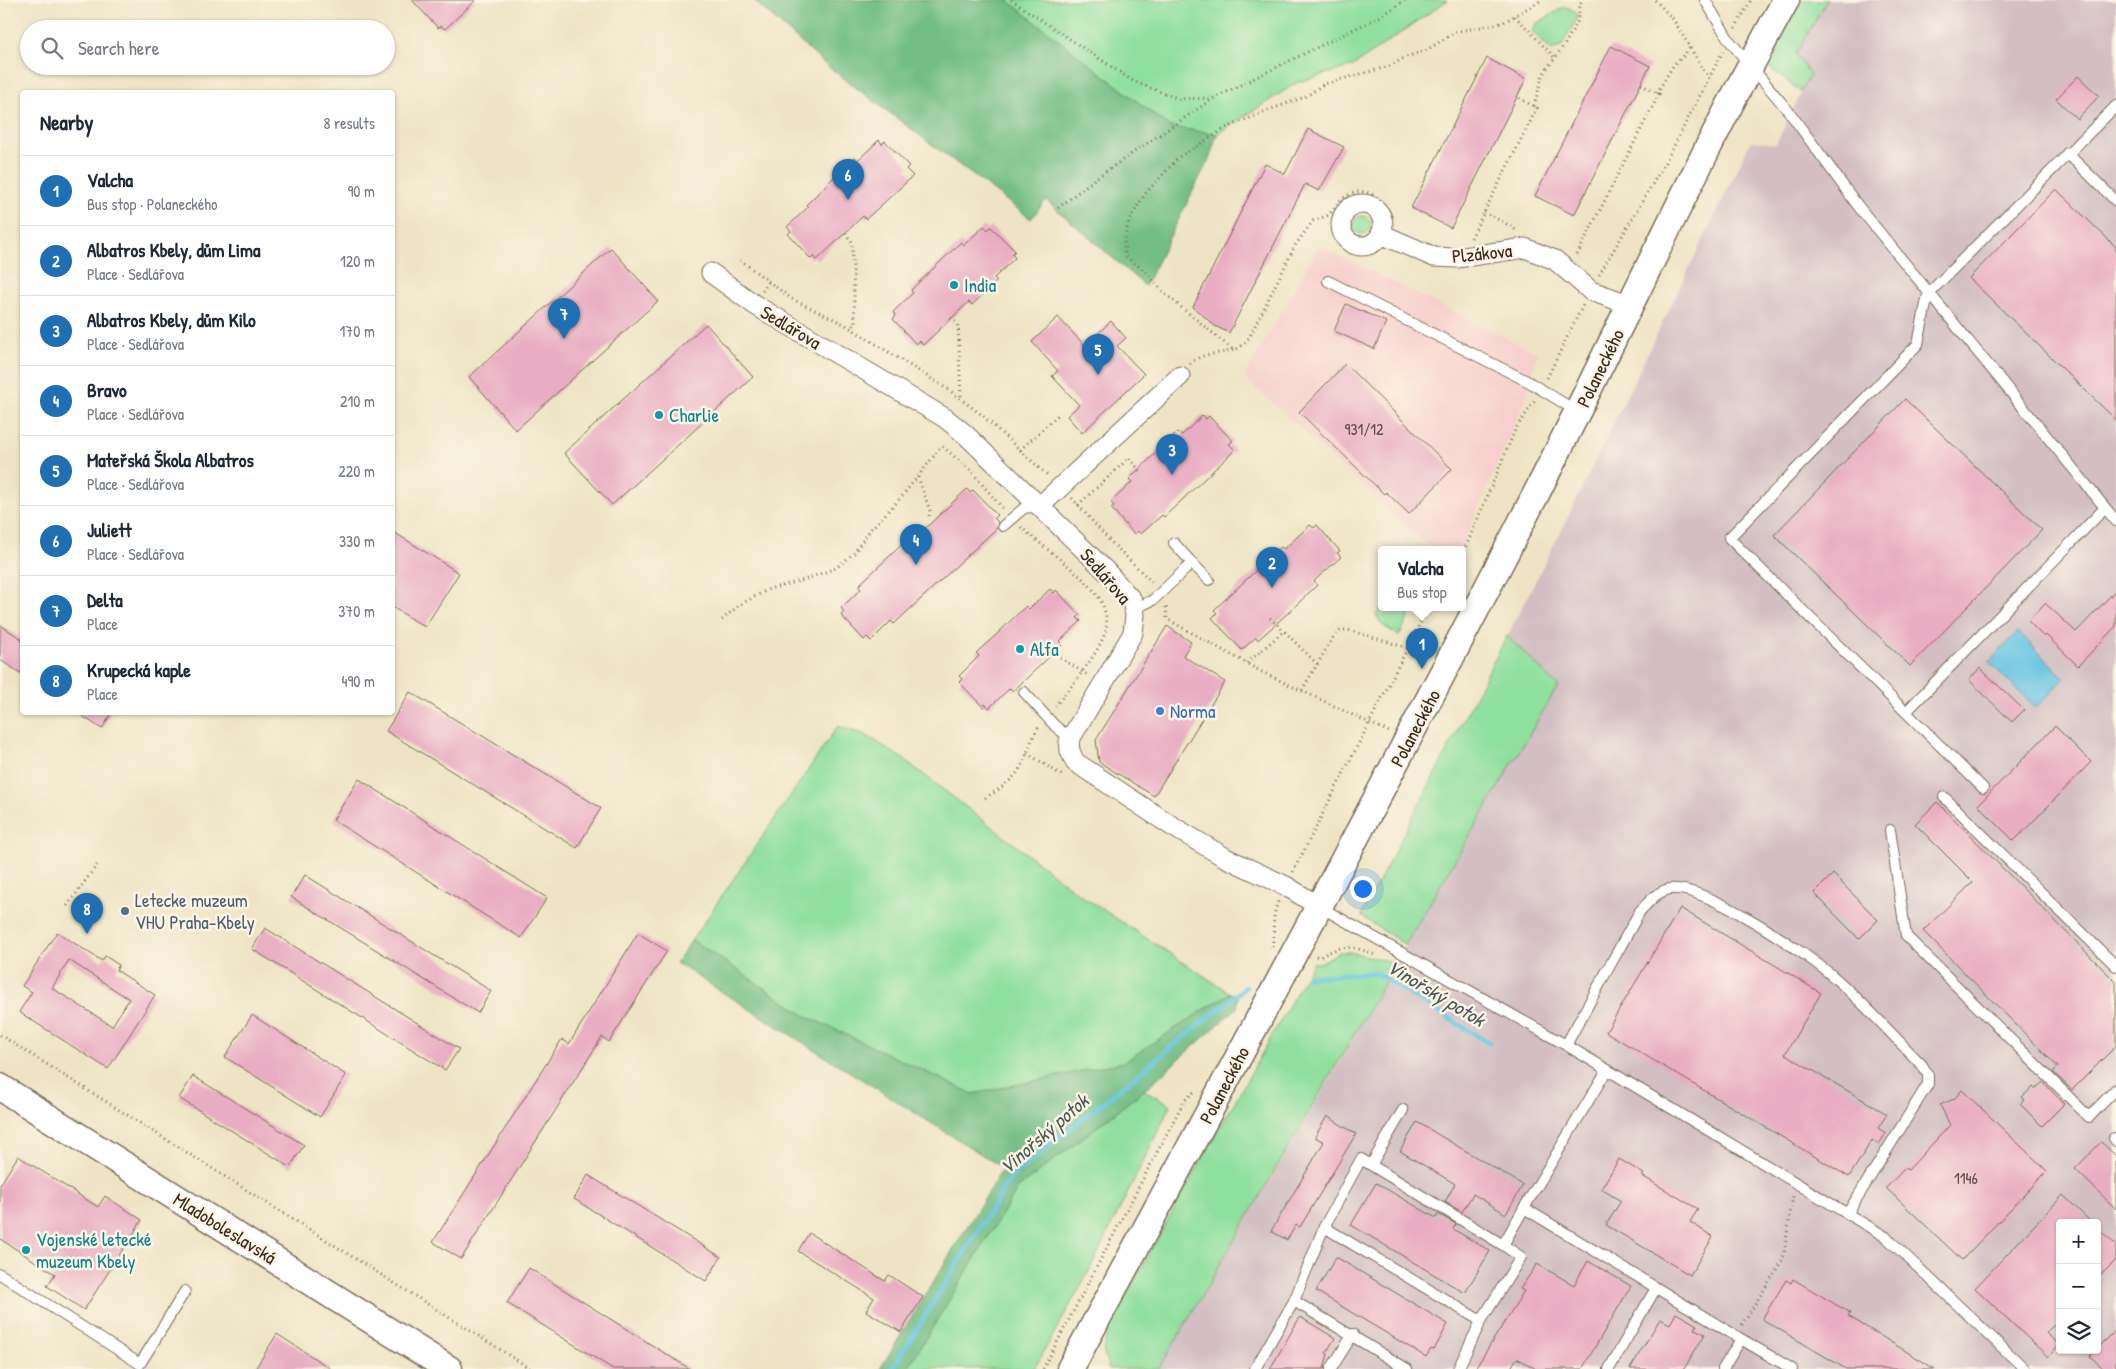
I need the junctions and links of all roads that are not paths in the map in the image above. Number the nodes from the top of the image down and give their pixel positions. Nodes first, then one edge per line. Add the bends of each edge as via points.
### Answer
1 (1705, 0) edge
2 (1786, 0) edge
3 (1749, 66) junction
4 (2116, 106) edge
5 (2067, 153) junction
6 (2116, 201) edge
7 (1388, 228) road end
8 (711, 273) dead end
9 (1328, 281) dead end
10 (1928, 294) junction
11 (1631, 305) junction
12 (1180, 376) road end
13 (1578, 412) junction
14 (1040, 506) junction
15 (2104, 509) junction
16 (2116, 521) edge
17 (1003, 526) dead end
18 (1174, 543) dead end
19 (1192, 563) junction
20 (1209, 580) dead end
21 (1133, 609) junction
22 (1024, 692) dead end
23 (1906, 712) junction
24 (1070, 738) junction
25 (1983, 788) dead end
26 (1944, 797) dead end
27 (1890, 830) dead end
28 (1320, 907) junction
29 (2116, 966) edge
30 (1566, 1045) junction
31 (1606, 1070) junction
32 (0, 1087) edge
33 (2116, 1089) edge
34 (1403, 1110) dead end
35 (1371, 1165) junction
36 (1524, 1208) junction
37 (1846, 1214) junction
38 (1324, 1227) junction
39 (1503, 1245) junction
40 (0, 1274) edge
41 (1656, 1288) junction
42 (185, 1291) dead end
43 (1294, 1301) junction
44 (1481, 1321) junction
45 (1353, 1334) junction
46 (1738, 1337) junction
47 (449, 1369) edge
48 (1070, 1369) edge
49 (1255, 1369) edge
50 (1331, 1369) edge
51 (1407, 1369) edge
52 (1458, 1369) edge
53 (1609, 1369) edge
54 (1722, 1369) edge
55 (1792, 1369) edge
56 (2025, 1369) edge

1 - 3 lane
2 - 3 street, Polaneckého
3 - 10 lane via 1790,113
3 - 11 street, Polaneckého
4 - 5 lane
5 - 6 lane
5 - 10 lane
7 - 11 street, Plzákova via 1434,257 1457,258 1525,248 1555,260 1591,291
8 - 14 street, Sedlářova via 755,305 945,418
9 - 13 lane via 1530,382
10 - 15 lane
10 - 23 lane via 1918,344 1729,538
11 - 13 street, Polaneckého
12 - 14 street
13 - 28 street, Polaneckého
14 - 17 lane via 1024,508
14 - 21 street, Sedlářova via 1106,571 1132,600
15 - 16 lane
15 - 23 lane
18 - 19 lane
19 - 20 lane
19 - 21 lane via 1153,600
21 - 24 street, Sedlářova via 1134,633
22 - 24 lane
23 - 25 lane
24 - 28 street via 1070,751 1075,762 1088,772 1226,858 1286,886
26 - 29 lane
27 - 33 lane via 1906,936 2089,1117
28 - 30 lane
28 - 48 street, Polaneckého
30 - 31 lane
30 - 37 lane via 1640,912 1653,897 1668,889 1680,889 1709,898 1750,921 1836,979 1922,1065 1928,1075 1928,1084
31 - 36 lane
31 - 37 lane
32 - 47 street, Mladoboleslavská
34 - 35 lane
35 - 38 lane via 1361,1159
35 - 39 lane
36 - 39 lane
36 - 41 lane
37 - 56 lane via 1886,1237
38 - 43 lane
38 - 44 lane
39 - 44 lane via 1521,1257
40 - 42 lane via 140,1364
41 - 46 lane
41 - 53 lane
43 - 45 lane
43 - 49 lane
44 - 52 lane
45 - 50 lane
45 - 51 lane
46 - 54 lane
46 - 55 lane

